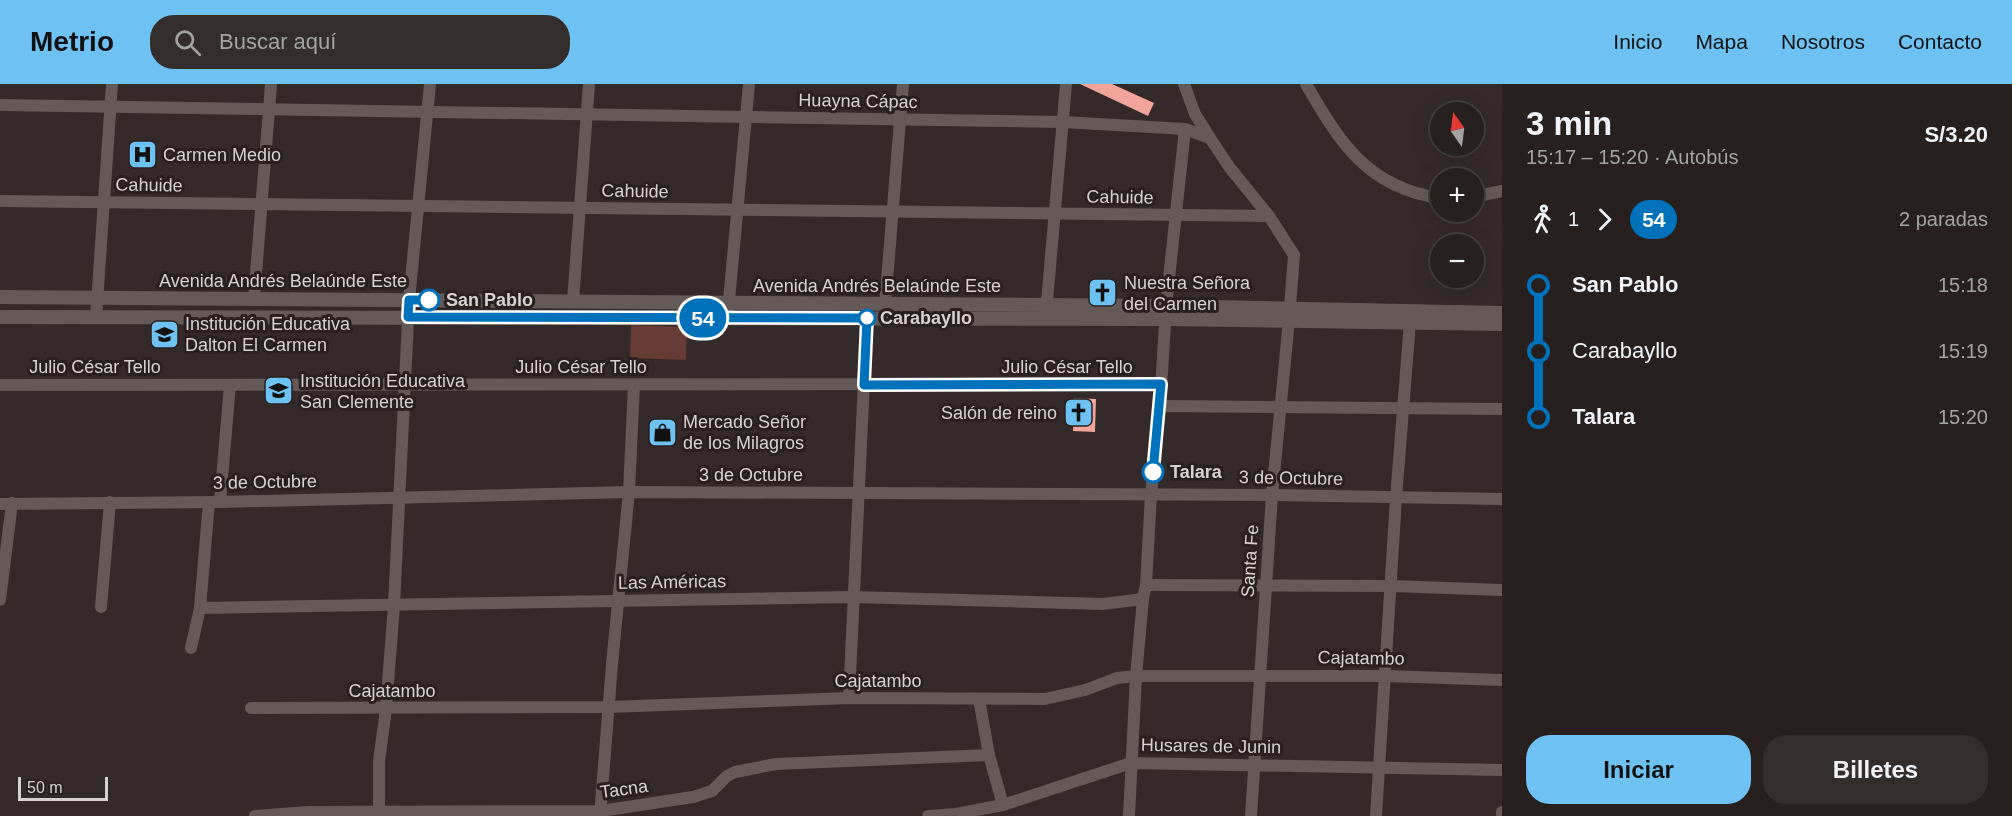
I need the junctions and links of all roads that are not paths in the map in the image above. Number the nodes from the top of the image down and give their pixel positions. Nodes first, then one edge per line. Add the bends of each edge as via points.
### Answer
1 (112, 84) edge
2 (271, 84) edge
3 (430, 84) edge
4 (589, 84) edge
5 (749, 84) edge
6 (903, 84) edge
7 (1066, 84) edge
8 (1184, 84) edge
9 (1306, 84) edge
10 (0, 105) edge
11 (111, 106) junction
12 (268, 109) junction
13 (427, 112) junction
14 (587, 114) junction
15 (746, 117) junction
16 (900, 120) junction
17 (1063, 122) junction
18 (1185, 129) junction
19 (1210, 138) junction
20 (1502, 191) edge
21 (1484, 195) edge
22 (1430, 197) edge
23 (0, 201) edge
24 (104, 202) junction
25 (262, 205) junction
26 (418, 207) junction
27 (580, 209) junction
28 (737, 210) junction
29 (893, 212) junction
30 (1055, 214) junction
31 (1175, 215) junction
32 (1269, 216) junction
33 (0, 297) edge
34 (96, 297) junction
35 (254, 299) junction
36 (409, 300) junction
37 (573, 301) junction
38 (729, 303) junction
39 (885, 304) junction
40 (1046, 312) junction
41 (1166, 312) junction
42 (1502, 313) edge
43 (1290, 314) junction
44 (0, 316) edge
45 (96, 317) junction
46 (408, 317) junction
47 (728, 318) junction
48 (867, 318) junction
49 (1410, 322) junction
50 (1502, 324) edge
51 (1161, 384) junction
52 (0, 385) edge
53 (230, 385) junction
54 (405, 385) junction
55 (634, 385) junction
56 (864, 385) junction
57 (1160, 406) junction
58 (1280, 406) junction
59 (1403, 408) junction
60 (1502, 409) edge
61 (629, 492) junction
62 (858, 494) junction
63 (1151, 494) junction
64 (1272, 495) junction
65 (400, 497) junction
66 (1396, 498) junction
67 (1502, 499) edge
68 (110, 502) junction
69 (214, 502) junction
70 (6, 503) edge
71 (1146, 585) junction
72 (1266, 585) junction
73 (1392, 586) junction
74 (1502, 590) edge
75 (854, 597) junction
76 (1143, 599) junction
77 (0, 600) edge
78 (617, 601) junction
79 (394, 605) junction
80 (101, 606) dead end
81 (200, 608) junction
82 (191, 648) dead end
83 (1136, 676) junction
84 (1259, 676) junction
85 (1386, 676) junction
86 (1502, 680) edge
87 (849, 698) junction
88 (980, 699) junction
89 (609, 707) junction
90 (251, 708) dead end
91 (386, 709) junction
92 (989, 755) junction
93 (1131, 763) junction
94 (1255, 765) junction
95 (1379, 767) junction
96 (1502, 770) edge
97 (1003, 805) junction
98 (379, 814) edge
99 (601, 814) edge
100 (255, 816) edge
101 (928, 816) edge
102 (1129, 816) edge
103 (1251, 816) edge
104 (1376, 816) edge

1 - 11 street
2 - 12 street
3 - 13 street
4 - 14 street
5 - 15 street
6 - 16 street
7 - 17 street
8 - 19 street, Santa Fe via 1195,114
9 - 22 street via 1338,136 1373,173 1417,195
10 - 11 street, Huayna Cápac
11 - 12 street, Huayna Cápac
11 - 24 street
12 - 13 street, Huayna Cápac
12 - 25 street
13 - 14 street, Huayna Cápac
13 - 26 street
14 - 15 street, Huayna Cápac
14 - 27 street
15 - 16 street, Huayna Cápac
15 - 28 street
16 - 17 street, Huayna Cápac
16 - 29 street
17 - 18 street, Huayna Cápac
17 - 30 street
18 - 19 street, Huayna Cápac
18 - 31 street
19 - 32 street, Santa Fe
20 - 21 street
23 - 24 street, Cahuide
24 - 25 street, Cahuide
24 - 34 street
25 - 26 street, Cahuide
25 - 35 street
26 - 27 street, Cahuide
26 - 36 street
27 - 28 street, Cahuide
27 - 37 street
28 - 29 street, Cahuide
28 - 38 street
29 - 30 street, Cahuide
29 - 39 street
30 - 31 street, Cahuide
30 - 40 street
31 - 32 street, Cahuide
31 - 41 street
32 - 43 street, Santa Fe via 1293,255
33 - 34 street, Avenida Andrés Belaúnde Este
34 - 35 street, Avenida Andrés Belaúnde Este
34 - 45 street
35 - 36 street, Avenida Andrés Belaúnde Este
36 - 37 street, Avenida Andrés Belaúnde Este
36 - 46 street
37 - 38 street, Avenida Andrés Belaúnde Este
38 - 39 street, Avenida Andrés Belaúnde Este
38 - 47 street
39 - 40 street, Avenida Andrés Belaúnde Este
40 - 41 street, Avenida Andrés Belaúnde Este
40 - 48 street, Avenida Andrés Belaúnde Este
41 - 43 street, Avenida Andrés Belaúnde Este
41 - 51 street
42 - 43 street, Avenida Andrés Belaúnde Este
43 - 49 street, Avenida Andrés Belaúnde Este
43 - 58 street, Santa Fe
44 - 45 street, Avenida Andrés Belaúnde Este
45 - 46 street, Avenida Andrés Belaúnde Este
46 - 47 street, Avenida Andrés Belaúnde Este
46 - 54 street
47 - 48 street, Avenida Andrés Belaúnde Este
48 - 56 street
49 - 50 street, Avenida Andrés Belaúnde Este
49 - 59 street
51 - 56 street, Julio César Tello
51 - 57 street
52 - 53 street, Julio César Tello
53 - 54 street, Julio César Tello
53 - 69 street
54 - 55 street, Julio César Tello
54 - 65 street
55 - 56 street, Julio César Tello
55 - 61 street
56 - 62 street
57 - 58 street
57 - 63 street
58 - 59 street
58 - 64 street, Santa Fe
59 - 60 street
59 - 66 street
61 - 62 street, 3 de Octubre
61 - 65 street, 3 de Octubre
61 - 78 street
62 - 63 street, 3 de Octubre
62 - 75 street
63 - 64 street, 3 de Octubre
63 - 71 street
64 - 66 street, 3 de Octubre
64 - 72 street, Santa Fe
65 - 69 street, 3 de Octubre
65 - 79 street
66 - 67 street, 3 de Octubre
66 - 73 street
68 - 69 street, 3 de Octubre
68 - 70 street, 3 de Octubre
68 - 80 street
69 - 81 street
70 - 77 street
71 - 72 street
71 - 76 street
72 - 73 street
72 - 84 street, Santa Fe
73 - 74 street
73 - 85 street
75 - 76 street, Las Américas via 1104,604
75 - 78 street, Las Américas
75 - 87 street
76 - 83 street
78 - 79 street, Las Américas
78 - 89 street
79 - 81 street, Las Américas
79 - 91 street
81 - 82 street
83 - 84 street, Cajatambo
83 - 88 street, Cajatambo via 1046,699
83 - 93 street
84 - 85 street, Cajatambo
84 - 94 street, Santa Fe
85 - 86 street, Cajatambo
85 - 95 street
87 - 88 street, Cajatambo
87 - 89 street, Cajatambo
88 - 92 street
89 - 91 street, Cajatambo
89 - 99 street
90 - 91 street, Cajatambo
91 - 98 street via 379,761
92 - 97 street
92 - 99 street, Tacna via 776,764 735,772 712,791 693,797
93 - 94 street, Husares de Junin
93 - 97 street, Husares de Junin
93 - 102 street
94 - 95 street, Husares de Junin
94 - 103 street, Santa Fe
95 - 96 street, Husares de Junin
95 - 104 street
97 - 101 street, Husares de Junin
98 - 99 street, Tacna
98 - 100 street, Tacna via 308,812

